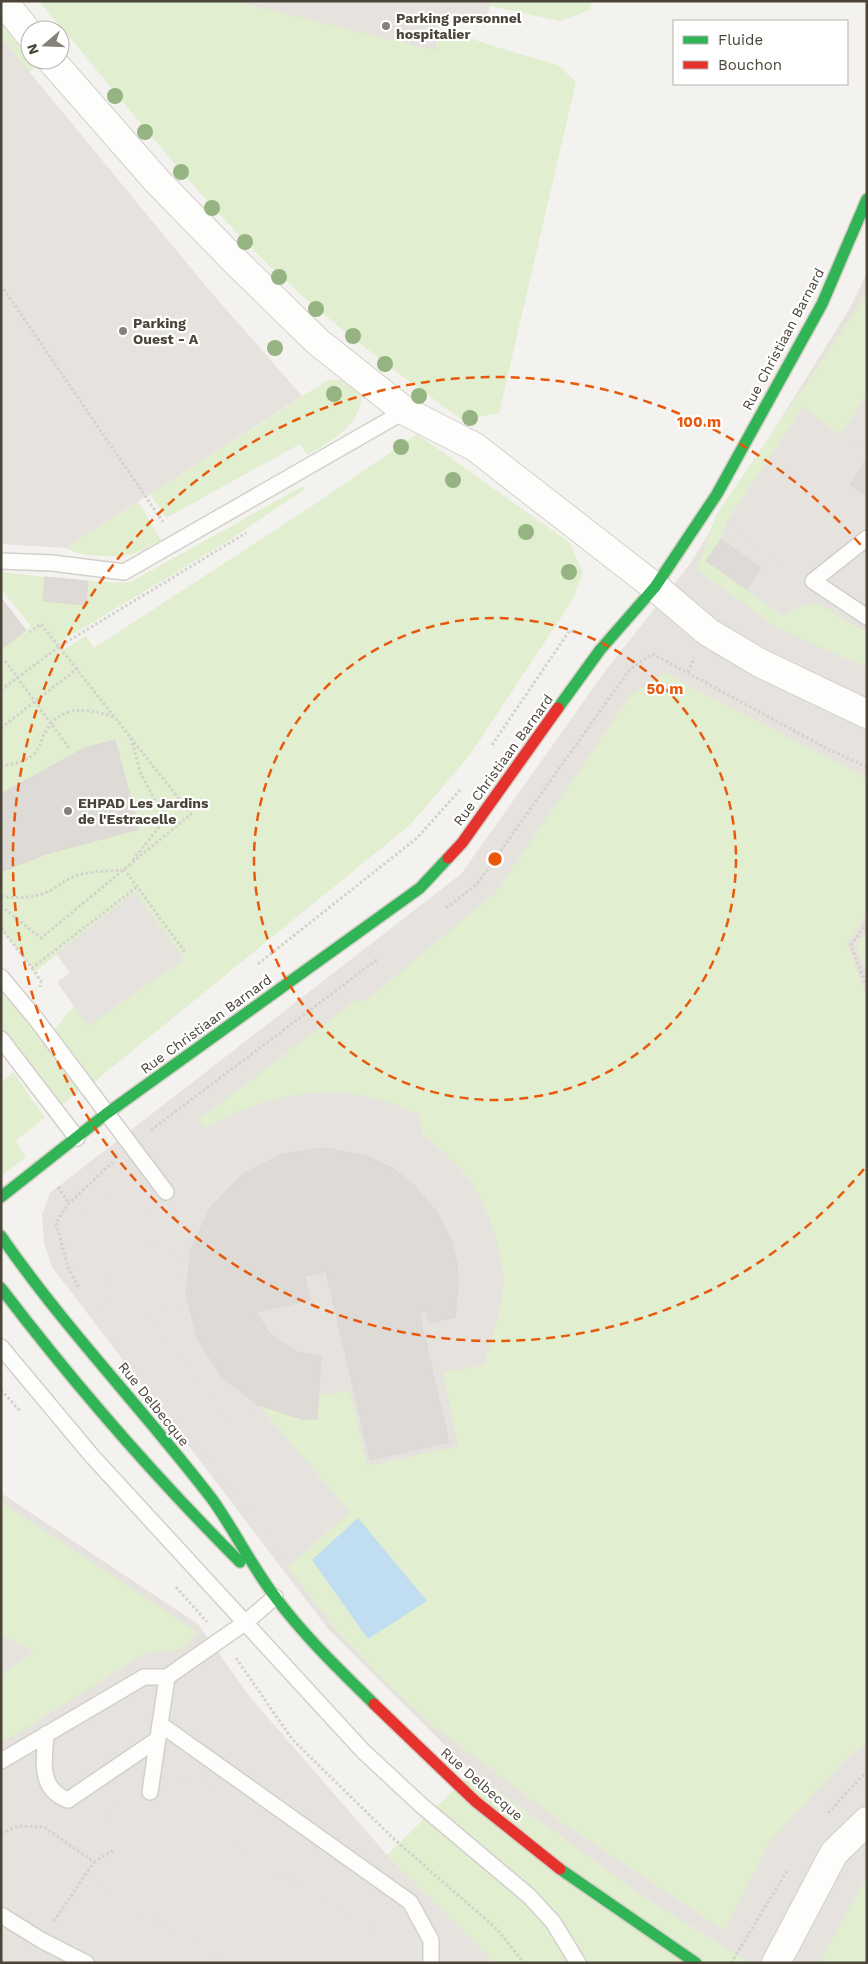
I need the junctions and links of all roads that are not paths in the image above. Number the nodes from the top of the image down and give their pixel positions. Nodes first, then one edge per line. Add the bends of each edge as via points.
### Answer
1 (3, 1) edge
2 (20, 22) edge
3 (59, 70) edge
4 (867, 199) edge
5 (405, 411) junction
6 (867, 538) edge
7 (1, 560) edge
8 (655, 587) junction
9 (867, 617) edge
10 (867, 714) edge
11 (1, 977) edge
12 (1, 1039) edge
13 (106, 1114) junction
14 (77, 1138) junction
15 (166, 1192) dead end
16 (1, 1197) edge
17 (1, 1236) edge
18 (1, 1288) edge
19 (1, 1347) edge
20 (275, 1597) junction
21 (246, 1622) junction
22 (166, 1677) junction
23 (159, 1732) junction
24 (46, 1734) junction
25 (1, 1761) edge
26 (150, 1792) dead end
27 (867, 1822) edge
28 (1, 1914) edge
29 (86, 1963) edge
30 (431, 1963) edge
31 (578, 1963) edge
32 (696, 1963) edge
33 (776, 1963) edge

1 - 2 street
3 - 5 street via 157,181 238,264 318,342
4 - 8 street, Rue Christiaan Barnard via 822,304 717,494
5 - 7 lane via 124,572
5 - 8 street via 475,446
6 - 9 lane via 813,580
8 - 10 street via 715,636 760,663
8 - 13 street, Rue Christiaan Barnard via 600,650 462,843 420,888
11 - 13 lane
12 - 14 lane
13 - 14 street, Rue Christiaan Barnard
13 - 15 lane
14 - 16 street, Rue Christiaan Barnard
17 - 20 street, Rue Delbecque via 32,1281 213,1501
18 - 20 street, Rue Delbecque via 102,1417 196,1520
19 - 21 lane via 92,1456
20 - 21 lane
20 - 32 street, Rue Delbecque via 343,1674 475,1801 544,1858
21 - 22 lane
21 - 31 lane via 363,1751 421,1805 529,1896 553,1922
22 - 23 lane
22 - 24 lane via 144,1677
23 - 24 lane via 68,1800 50,1788 43,1769
23 - 26 lane
23 - 30 lane via 410,1902 431,1940
24 - 25 lane
27 - 33 street via 834,1853
28 - 29 lane via 41,1940

